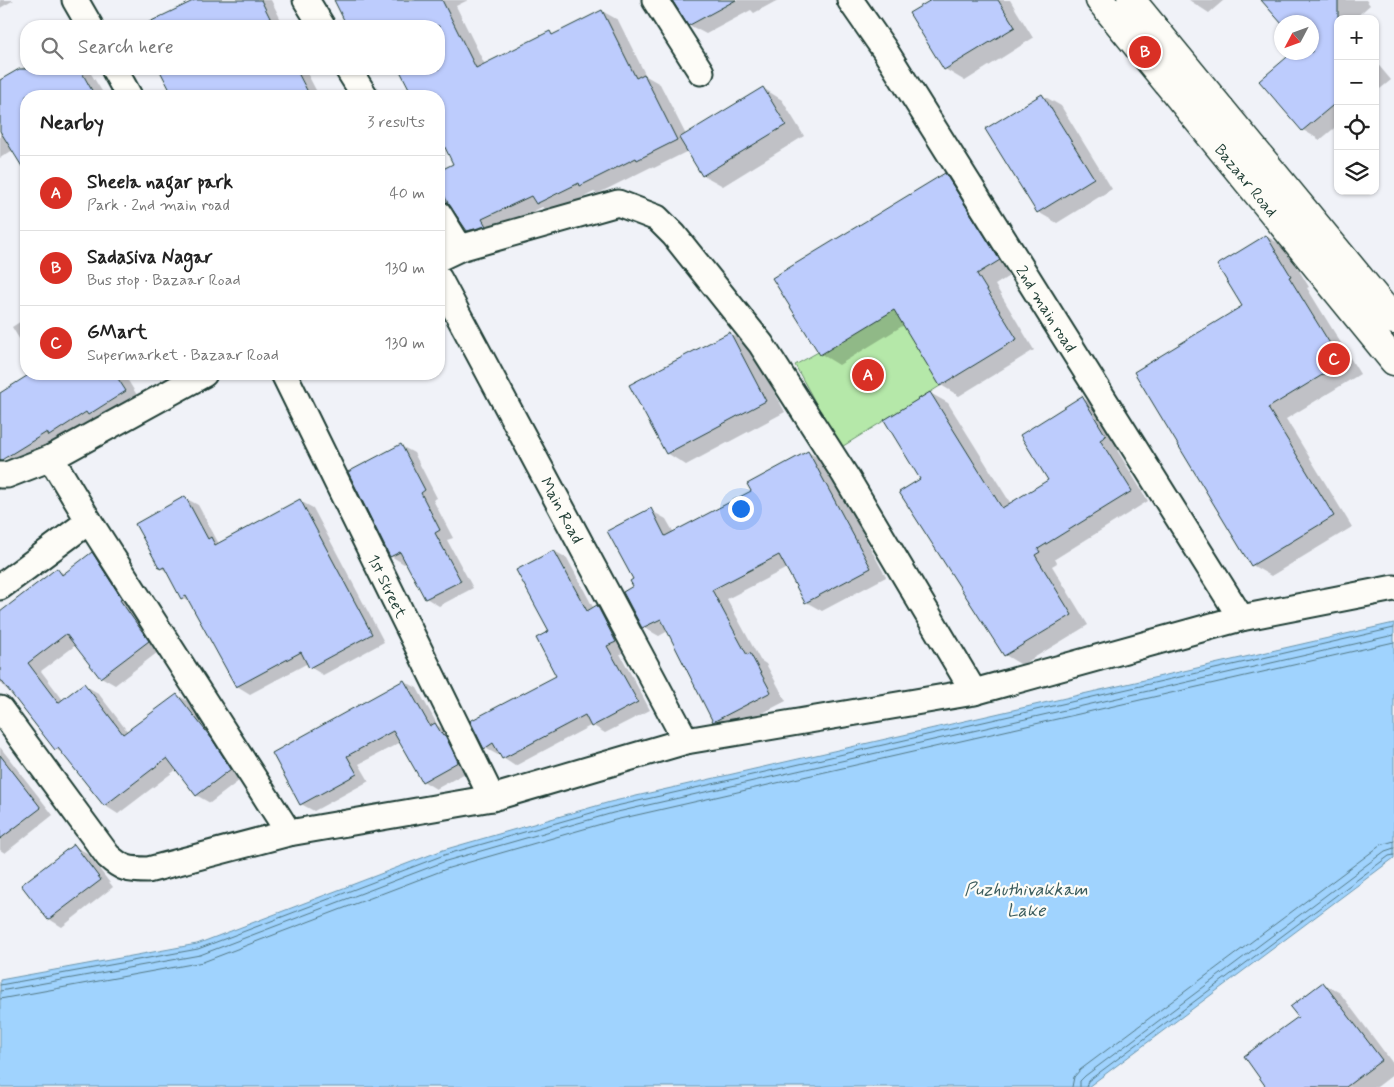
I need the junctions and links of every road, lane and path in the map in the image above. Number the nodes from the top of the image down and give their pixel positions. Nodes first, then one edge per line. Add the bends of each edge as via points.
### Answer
1 (75, 0) edge
2 (306, 0) edge
3 (655, 0) edge
4 (850, 0) edge
5 (1100, 0) edge
6 (1131, 0) edge
7 (87, 20) edge
8 (318, 20) edge
9 (701, 72) dead end
10 (117, 75) edge
11 (352, 75) edge
12 (126, 90) edge
13 (361, 90) edge
14 (445, 237) edge
15 (449, 253) edge
16 (445, 290) edge
17 (1394, 320) edge
18 (1394, 361) edge
19 (193, 380) edge
20 (287, 380) edge
21 (51, 458) junction
22 (0, 475) edge
23 (89, 521) junction
24 (0, 587) edge
25 (1394, 588) edge
26 (1240, 618) junction
27 (974, 692) junction
28 (0, 709) edge
29 (686, 741) junction
30 (492, 798) junction
31 (289, 834) junction

1 - 7 street
2 - 8 street
3 - 9 street
4 - 26 street, 2nd main road via 884,49
5 - 18 main road, Bazaar Road
6 - 17 main road, Bazaar Road
10 - 12 street
11 - 13 street
14 - 15 street
15 - 27 street via 618,204 657,218 761,344 845,475
16 - 29 street, Main Road
19 - 21 street
20 - 30 street, 1st Street
21 - 22 street
21 - 23 street
23 - 24 street
23 - 31 street
25 - 26 street
26 - 27 street
27 - 29 street
28 - 31 street via 108,856 129,870 148,870
29 - 30 street
30 - 31 street

